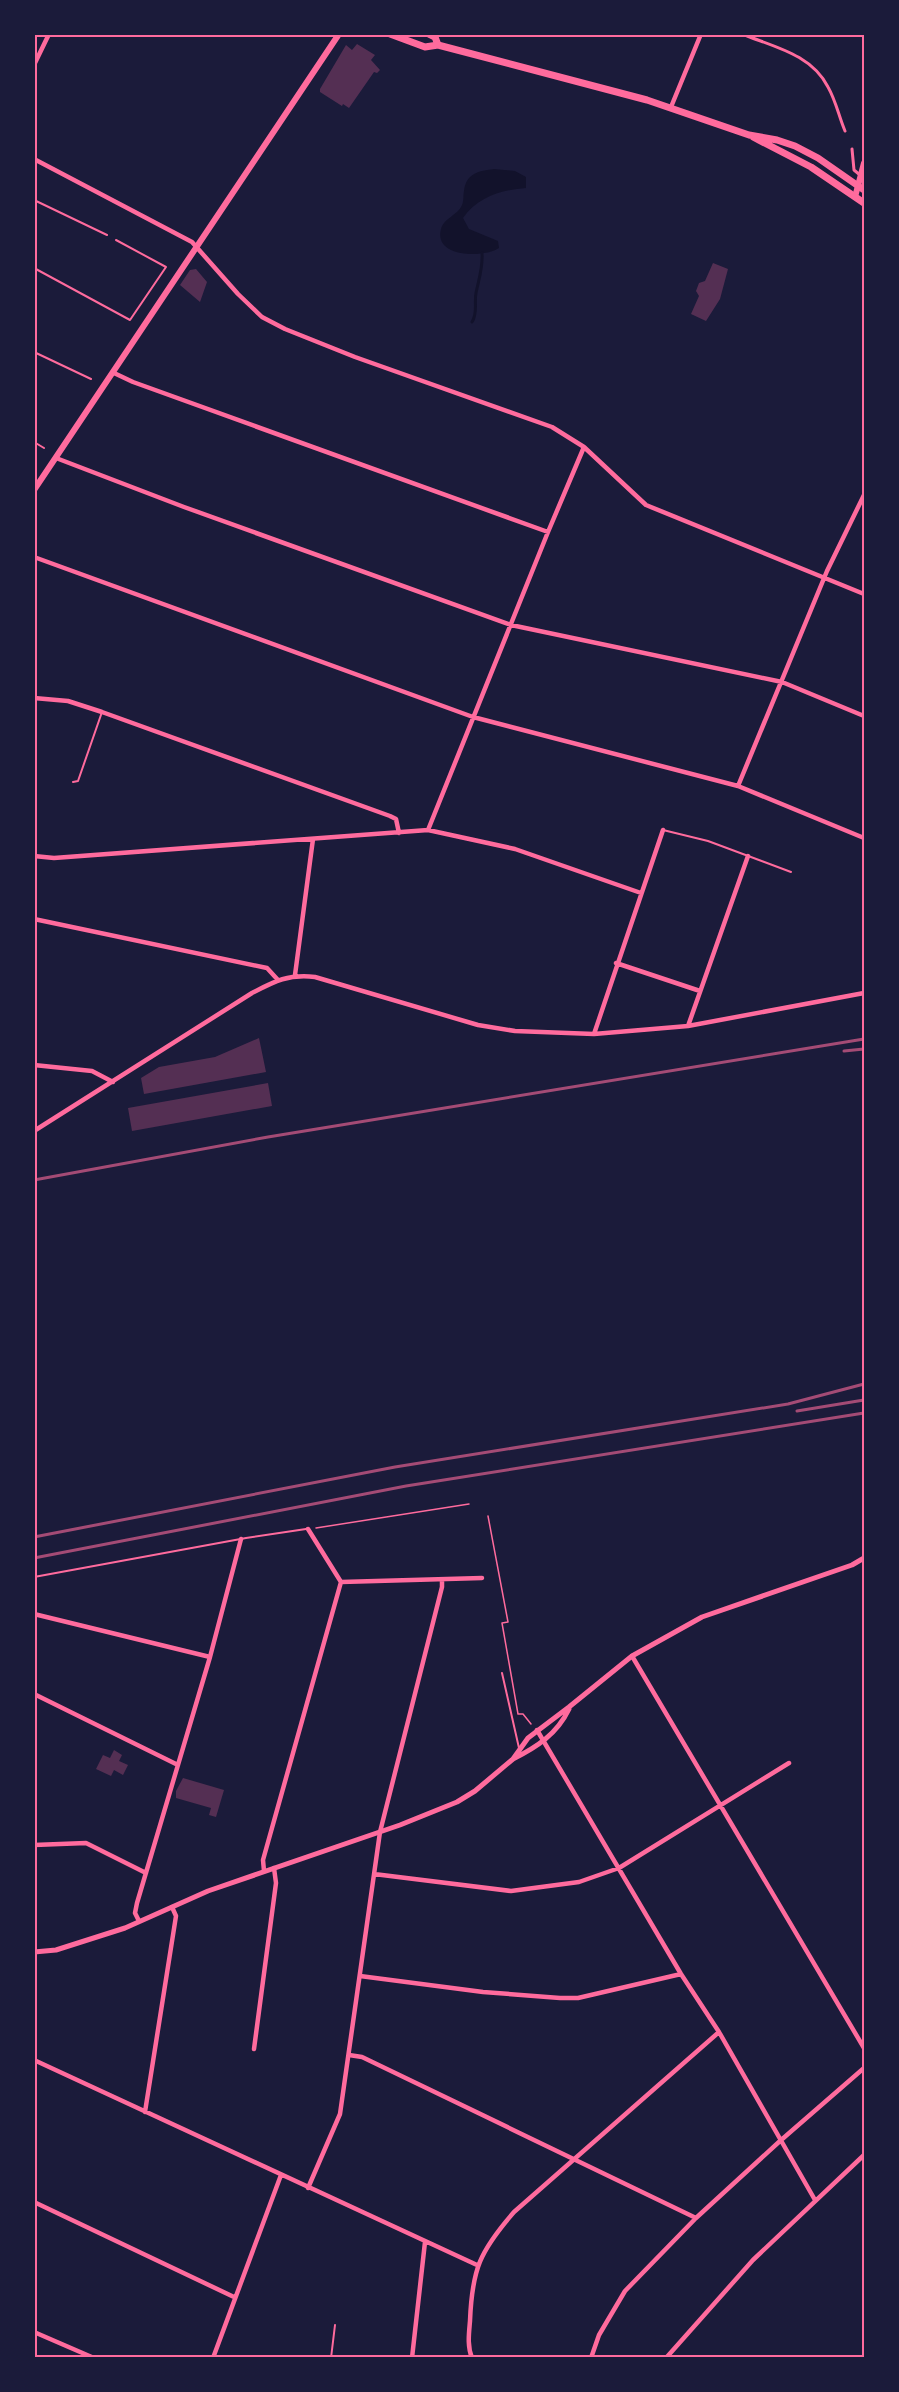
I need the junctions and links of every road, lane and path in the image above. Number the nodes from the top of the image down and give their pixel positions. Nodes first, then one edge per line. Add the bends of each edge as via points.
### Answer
1 (49, 34) edge
2 (339, 34) edge
3 (390, 34) edge
4 (429, 34) edge
5 (701, 34) edge
6 (742, 34) edge
7 (438, 45) junction
8 (34, 65) edge
9 (671, 107) junction
10 (845, 131) dead end
11 (748, 135) junction
12 (852, 149) dead end
13 (34, 159) edge
14 (864, 163) edge
15 (860, 175) junction
16 (857, 185) junction
17 (864, 190) edge
18 (855, 197) junction
19 (34, 200) edge
20 (864, 203) edge
21 (107, 235) dead end
22 (116, 240) dead end
23 (198, 248) junction
24 (34, 268) edge
25 (34, 352) edge
26 (114, 373) junction
27 (91, 379) dead end
28 (34, 442) edge
29 (584, 447) junction
30 (44, 448) dead end
31 (56, 458) junction
32 (34, 490) edge
33 (864, 495) edge
34 (548, 532) junction
35 (34, 557) edge
36 (825, 578) junction
37 (864, 594) edge
38 (511, 625) junction
39 (782, 682) junction
40 (34, 698) edge
41 (102, 712) junction
42 (864, 716) edge
43 (473, 717) junction
44 (73, 782) dead end
45 (738, 786) junction
46 (428, 830) junction
47 (663, 830) joint
48 (399, 833) junction
49 (864, 838) edge
50 (313, 839) junction
51 (34, 856) edge
52 (748, 856) junction
53 (791, 872) dead end
54 (641, 893) junction
55 (34, 919) edge
56 (616, 963) junction
57 (295, 975) junction
58 (278, 980) junction
59 (700, 991) junction
60 (864, 993) edge
61 (688, 1026) junction
62 (594, 1034) junction
63 (34, 1065) edge
64 (113, 1082) junction
65 (34, 1131) edge
66 (469, 1504) dead end
67 (488, 1516) dead end
68 (308, 1529) junction
69 (241, 1539) junction
70 (864, 1558) edge
71 (34, 1577) edge
72 (482, 1578) dead end
73 (442, 1580) junction
74 (341, 1582) junction
75 (34, 1614) edge
76 (632, 1656) junction
77 (210, 1657) junction
78 (502, 1673) dead end
79 (34, 1694) edge
80 (570, 1707) junction
81 (537, 1730) junction
82 (543, 1742) junction
83 (519, 1748) junction
84 (513, 1759) junction
85 (789, 1763) dead end
86 (178, 1765) junction
87 (721, 1807) junction
88 (380, 1832) junction
89 (34, 1845) edge
90 (274, 1868) junction
91 (620, 1869) junction
92 (264, 1871) junction
93 (146, 1873) junction
94 (374, 1874) junction
95 (172, 1906) junction
96 (139, 1921) junction
97 (34, 1952) edge
98 (681, 1974) junction
99 (360, 1976) junction
100 (718, 2032) junction
101 (864, 2048) edge
102 (254, 2049) dead end
103 (349, 2055) junction
104 (34, 2060) edge
105 (864, 2068) edge
106 (145, 2112) junction
107 (780, 2141) junction
108 (864, 2156) edge
109 (574, 2158) junction
110 (281, 2175) junction
111 (308, 2188) junction
112 (815, 2200) junction
113 (34, 2202) edge
114 (696, 2218) junction
115 (425, 2241) junction
116 (477, 2265) junction
117 (234, 2297) junction
118 (335, 2325) dead end
119 (34, 2332) edge
120 (94, 2358) edge
121 (213, 2358) edge
122 (330, 2358) edge
123 (412, 2358) edge
124 (472, 2358) edge
125 (591, 2358) edge
126 (666, 2358) edge

1 - 8 street
2 - 23 main road
3 - 7 main road via 425,47
4 - 7 main road
5 - 9 street
6 - 10 street via 802,58 817,69 829,88
7 - 9 main road
9 - 11 main road
11 - 16 main road via 795,146
11 - 18 main road via 811,167
12 - 15 street via 854,170
13 - 23 street
14 - 15 main road
15 - 16 main road
16 - 17 main road
16 - 18 main road
18 - 20 main road
19 - 21 lane
22 - 24 lane via 166,267 130,320
23 - 26 main road
23 - 29 street via 262,317 285,329 552,427
25 - 27 lane
26 - 31 main road
26 - 34 street
28 - 30 lane
29 - 34 street
29 - 36 street via 646,505
31 - 32 main road
31 - 38 street
33 - 36 street
34 - 38 street
35 - 43 street
36 - 37 street
36 - 39 street
38 - 39 street
38 - 43 street
39 - 42 street
39 - 45 street
40 - 41 street via 68,701
41 - 44 lane via 78,781
41 - 48 street via 390,816 396,819
43 - 45 street
43 - 46 street
45 - 49 street
46 - 48 street
46 - 54 street via 515,849
47 - 52 lane
47 - 54 street
48 - 50 street
50 - 51 street via 54,858
50 - 57 street
52 - 53 lane
52 - 59 street
54 - 56 street
55 - 58 street via 267,968
56 - 59 street
56 - 62 street
57 - 58 street
57 - 62 street via 315,977 478,1025 514,1031
58 - 64 street
59 - 61 street
60 - 61 street
61 - 62 street
63 - 64 street via 92,1071
64 - 65 street
66 - 68 path
67 - 81 path via 508,1622 502,1623 518,1714 523,1714
68 - 69 lane
68 - 74 street
69 - 71 lane
69 - 77 street
70 - 76 street via 702,1617
72 - 73 street
73 - 74 street
73 - 88 street
74 - 92 street via 262,1860
75 - 77 street
76 - 80 street
76 - 87 street
77 - 86 street
78 - 83 lane
79 - 86 street
80 - 81 street
80 - 82 street via 562,1723
81 - 82 street
81 - 83 street
82 - 84 street
82 - 91 street
83 - 84 street
84 - 88 street via 458,1802
85 - 87 street
86 - 93 street
87 - 91 street
87 - 101 street
88 - 90 street
88 - 94 street
89 - 93 street via 86,1843
90 - 92 street
90 - 102 street via 276,1883
91 - 94 street via 579,1882 511,1891
91 - 98 street
92 - 95 street
93 - 96 street via 135,1913
94 - 99 street
95 - 96 street
95 - 106 street via 176,1916
96 - 97 street via 64,1948
98 - 99 street via 578,1998 483,1992
98 - 100 street
99 - 103 street
100 - 107 street
100 - 109 street
103 - 109 street
103 - 111 street via 340,2114
104 - 106 street
105 - 107 street
106 - 110 street
107 - 112 street
107 - 114 street
108 - 112 street
109 - 114 street
109 - 116 street via 514,2212 493,2236
110 - 111 street
110 - 117 street
111 - 115 street
112 - 126 street via 753,2260
113 - 117 street
114 - 125 street via 625,2291 599,2335
115 - 116 street
115 - 123 street
116 - 124 street via 470,2304
117 - 121 street
118 - 122 lane
119 - 120 street

